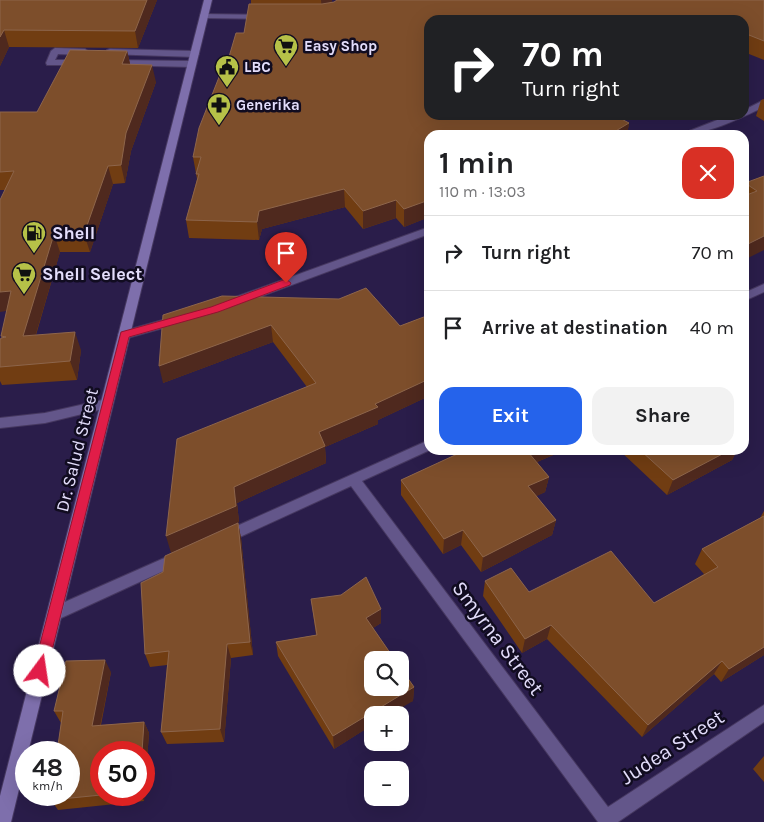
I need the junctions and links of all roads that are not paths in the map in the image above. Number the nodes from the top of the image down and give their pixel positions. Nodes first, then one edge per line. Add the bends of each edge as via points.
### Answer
1 (208, 0) edge
2 (204, 16) junction
3 (272, 17) edge
4 (95, 52) edge
5 (105, 52) edge
6 (193, 59) junction
7 (88, 63) edge
8 (106, 63) edge
9 (764, 102) edge
10 (749, 110) edge
11 (724, 120) edge
12 (698, 130) edge
13 (424, 232) edge
14 (764, 288) edge
15 (749, 295) edge
16 (224, 306) edge
17 (188, 317) edge
18 (124, 335) junction
19 (107, 404) junction
20 (0, 423) edge
21 (424, 447) edge
22 (354, 480) junction
23 (209, 545) edge
24 (190, 553) edge
25 (54, 614) junction
26 (764, 713) edge
27 (607, 820) edge
28 (2, 822) edge

1 - 2 main road, Dr. Salud Street
2 - 3 street
2 - 6 main road, Dr. Salud Street
4 - 7 street via 55,51 50,63
5 - 6 street
6 - 8 street
6 - 18 main road, Dr. Salud Street
9 - 10 street
11 - 12 street
13 - 16 street
14 - 15 street
17 - 18 street
18 - 19 main road, Dr. Salud Street
19 - 20 street via 45,418
19 - 25 main road, Dr. Salud Street
21 - 22 street
22 - 23 street
22 - 27 street, Smyrna Street
24 - 25 street
25 - 28 main road, Dr. Salud Street
26 - 27 street, Judea Street

